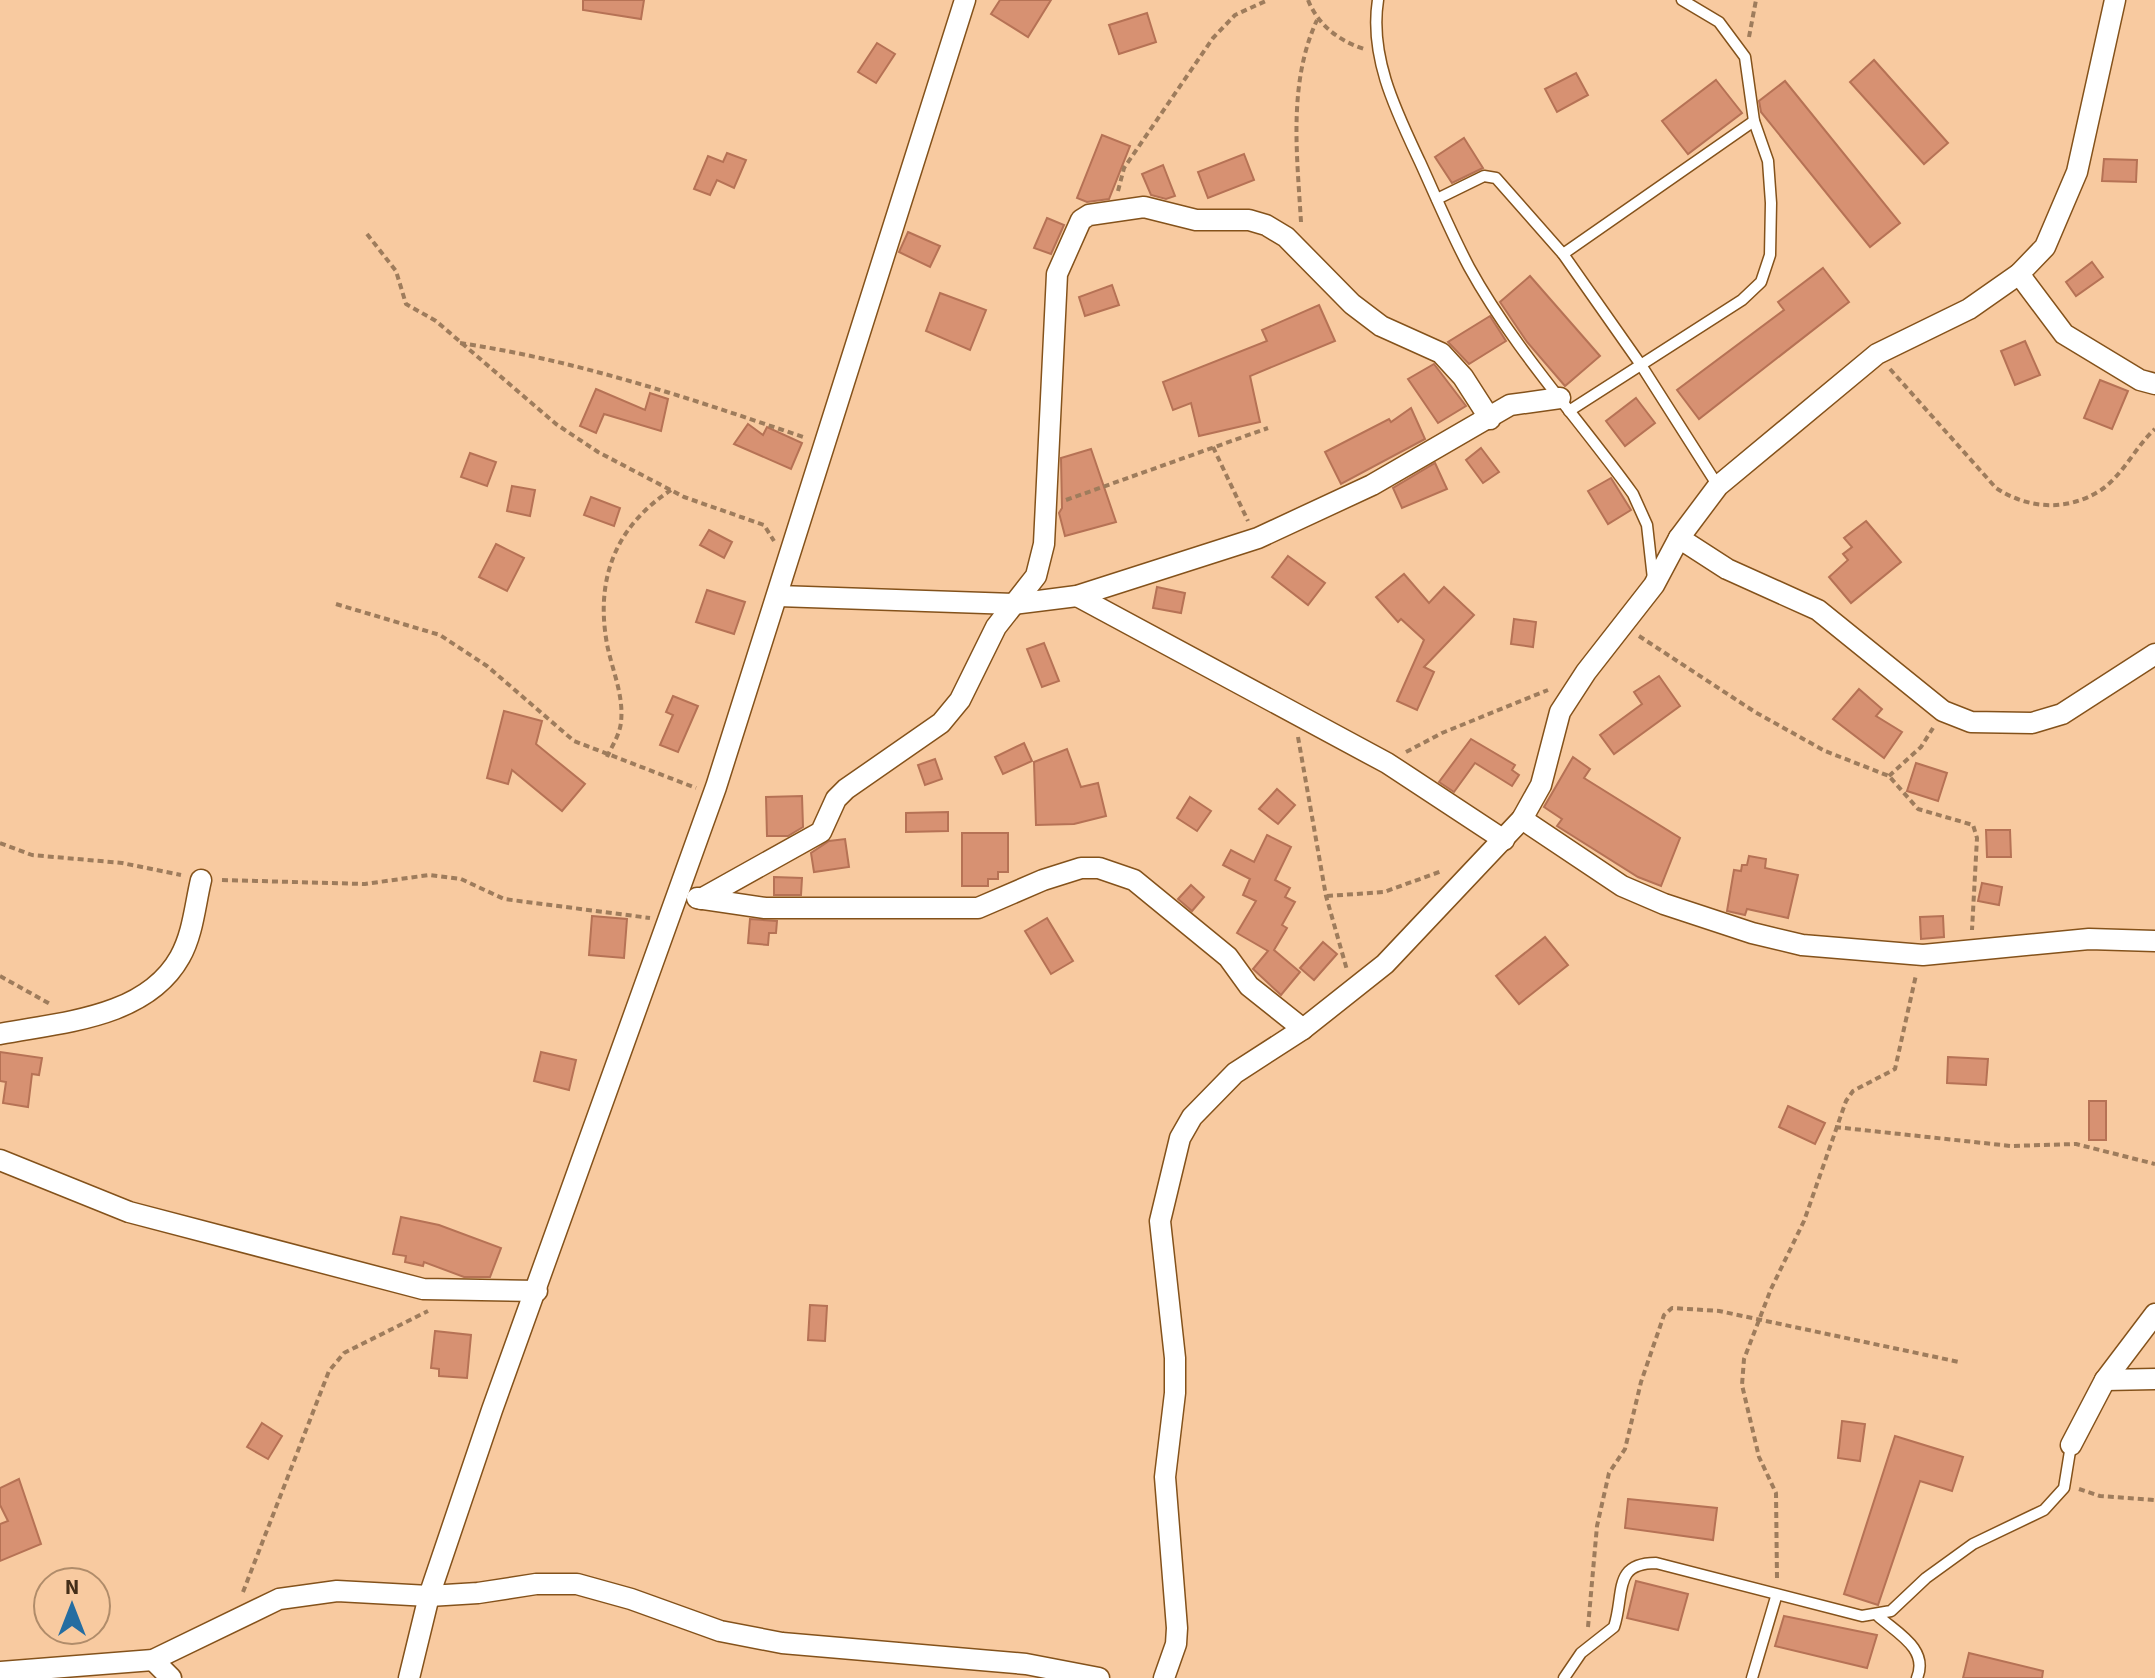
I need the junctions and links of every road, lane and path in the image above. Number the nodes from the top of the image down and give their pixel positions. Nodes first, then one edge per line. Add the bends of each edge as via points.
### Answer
1 (965, 0) edge
2 (1268, 0) edge
3 (1308, 0) edge
4 (1378, 0) edge
5 (1682, 0) edge
6 (1756, 0) edge
7 (2112, 4) edge
8 (1317, 20) junction
9 (1745, 57) junction
10 (1383, 73) junction
11 (1754, 121) junction
12 (1437, 199) junction
13 (1113, 212) junction
14 (367, 234) dead end
15 (1302, 253) junction
16 (1563, 254) junction
17 (2019, 274) junction
18 (460, 343) junction
19 (1877, 354) junction
20 (1641, 365) junction
21 (2155, 384) edge
22 (1564, 405) junction
23 (1490, 419) junction
24 (1268, 428) dead end
25 (2155, 429) edge
26 (824, 444) junction
27 (1213, 447) junction
28 (1718, 486) junction
29 (671, 490) junction
30 (1045, 508) junction
31 (1258, 538) junction
32 (1679, 538) junction
33 (1654, 585) junction
34 (780, 587) junction
35 (1077, 596) junction
36 (336, 604) dead end
37 (1014, 604) junction
38 (1624, 626) junction
39 (2155, 654) edge
40 (1586, 672) junction
41 (1294, 711) junction
42 (1943, 711) junction
43 (607, 757) junction
44 (1387, 763) junction
45 (1889, 776) junction
46 (713, 794) junction
47 (1522, 819) junction
48 (1504, 840) junction
49 (0, 843) edge
50 (1448, 869) dead end
51 (201, 880) junction
52 (677, 895) junction
53 (1326, 896) junction
54 (701, 899) junction
55 (666, 920) junction
56 (2155, 941) edge
57 (1971, 949) junction
58 (1923, 955) junction
59 (0, 976) edge
60 (1354, 987) junction
61 (81, 1018) junction
62 (1303, 1029) junction
63 (0, 1034) edge
64 (1835, 1127) junction
65 (0, 1160) edge
66 (2155, 1164) edge
67 (537, 1291) junction
68 (432, 1310) dead end
69 (2155, 1314) edge
70 (1760, 1321) junction
71 (1959, 1362) dead end
72 (2155, 1379) edge
73 (2105, 1380) junction
74 (2071, 1445) joint
75 (2064, 1488) junction
76 (2155, 1500) edge
77 (429, 1596) junction
78 (1776, 1597) junction
79 (1878, 1616) junction
80 (229, 1624) junction
81 (1581, 1653) junction
82 (153, 1660) junction
83 (39, 1669) junction
84 (0, 1672) edge
85 (19, 1678) edge
86 (171, 1678) edge
87 (409, 1678) edge
88 (1099, 1678) edge
89 (1164, 1678) edge
90 (1564, 1678) edge
91 (1752, 1678) edge
92 (1917, 1678) edge

1 - 26 street
2 - 13 path via 1235,15 1213,38 1124,168
3 - 8 path
4 - 10 lane via 1374,23
5 - 9 lane via 1719,22
6 - 9 path
7 - 17 street via 2077,172 2045,247
8 - 10 path via 1368,51
8 - 15 path via 1300,69 1296,137
9 - 11 lane
10 - 12 lane
11 - 16 lane
11 - 20 lane via 1768,161 1771,203 1770,255 1761,282
12 - 16 lane via 1490,175
12 - 22 lane via 1470,267
13 - 15 street via 1144,207 1196,220 1249,220 1286,237
13 - 30 street via 1081,220 1057,274
14 - 18 path via 396,271 406,304
15 - 23 street via 1372,319 1441,353
16 - 20 lane
17 - 19 street via 1969,309
17 - 21 street via 2064,334
18 - 26 path via 537,355 658,387
18 - 29 path via 556,424
19 - 25 path via 1996,488 2026,504 2078,500 2101,490
19 - 28 street
20 - 22 lane
20 - 28 lane
22 - 23 street via 1517,402
22 - 33 lane via 1633,494 1647,525
23 - 31 street via 1372,485
24 - 27 path
26 - 34 street
27 - 30 path
27 - 31 path
28 - 32 street
29 - 34 path via 764,525 774,542
29 - 43 path via 630,523 604,581 607,645 621,697 621,726
30 - 37 street via 1036,576
31 - 35 street
32 - 33 street
32 - 42 street via 1727,569 1818,610
33 - 38 street
34 - 37 street
34 - 46 street
35 - 37 street
35 - 41 street
36 - 43 path via 440,635 487,666 574,741
37 - 54 street via 996,627 960,700 941,723 846,789 821,832
38 - 40 street
38 - 45 path via 1755,712 1825,751
39 - 42 street via 2048,719 1971,722
40 - 44 path via 1442,733
40 - 47 street via 1560,712 1541,785
41 - 44 street
41 - 53 path
42 - 45 path via 1921,747
43 - 46 path
44 - 48 street
45 - 57 path via 1918,809 1976,830
46 - 52 street
47 - 48 street
47 - 58 street via 1612,881 1664,904 1802,945
48 - 60 street via 1385,964
49 - 51 path via 32,855 122,863
50 - 53 path via 1384,892
51 - 55 path via 365,884 429,875 461,879 504,899
51 - 61 street via 188,938 167,976 147,994
52 - 54 street
52 - 55 street
53 - 60 path
54 - 62 street via 765,908 978,908 1043,880 1099,868 1134,880 1228,957 1249,986
55 - 67 street
56 - 57 street via 2089,939
57 - 58 street
58 - 64 path via 1895,1069 1853,1091
59 - 61 path
60 - 62 street
61 - 63 street
62 - 89 street via 1235,1073 1192,1117 1180,1138 1164,1193 1160,1221 1175,1358 1165,1477 1177,1628
64 - 66 path via 2011,1146 2076,1144
64 - 70 path via 1804,1221
65 - 67 street via 129,1212 409,1286
67 - 77 street
68 - 80 path via 344,1353 329,1371
69 - 73 street
70 - 71 path
70 - 78 path via 1744,1359 1742,1385 1759,1457 1776,1493
70 - 81 path via 1672,1308 1664,1315 1625,1449 1609,1473
72 - 73 street
73 - 74 street
74 - 75 lane
75 - 76 path
75 - 79 lane via 2044,1510 1973,1544
77 - 80 street via 337,1591 279,1599
77 - 87 street
77 - 88 street via 577,1584 720,1631 782,1643 1026,1664
78 - 79 lane
78 - 81 lane via 1656,1563 1639,1563 1625,1577 1614,1627
78 - 91 lane
79 - 92 lane via 1920,1654
80 - 82 street
81 - 90 lane
82 - 83 street
82 - 86 street
83 - 84 street
83 - 85 street

